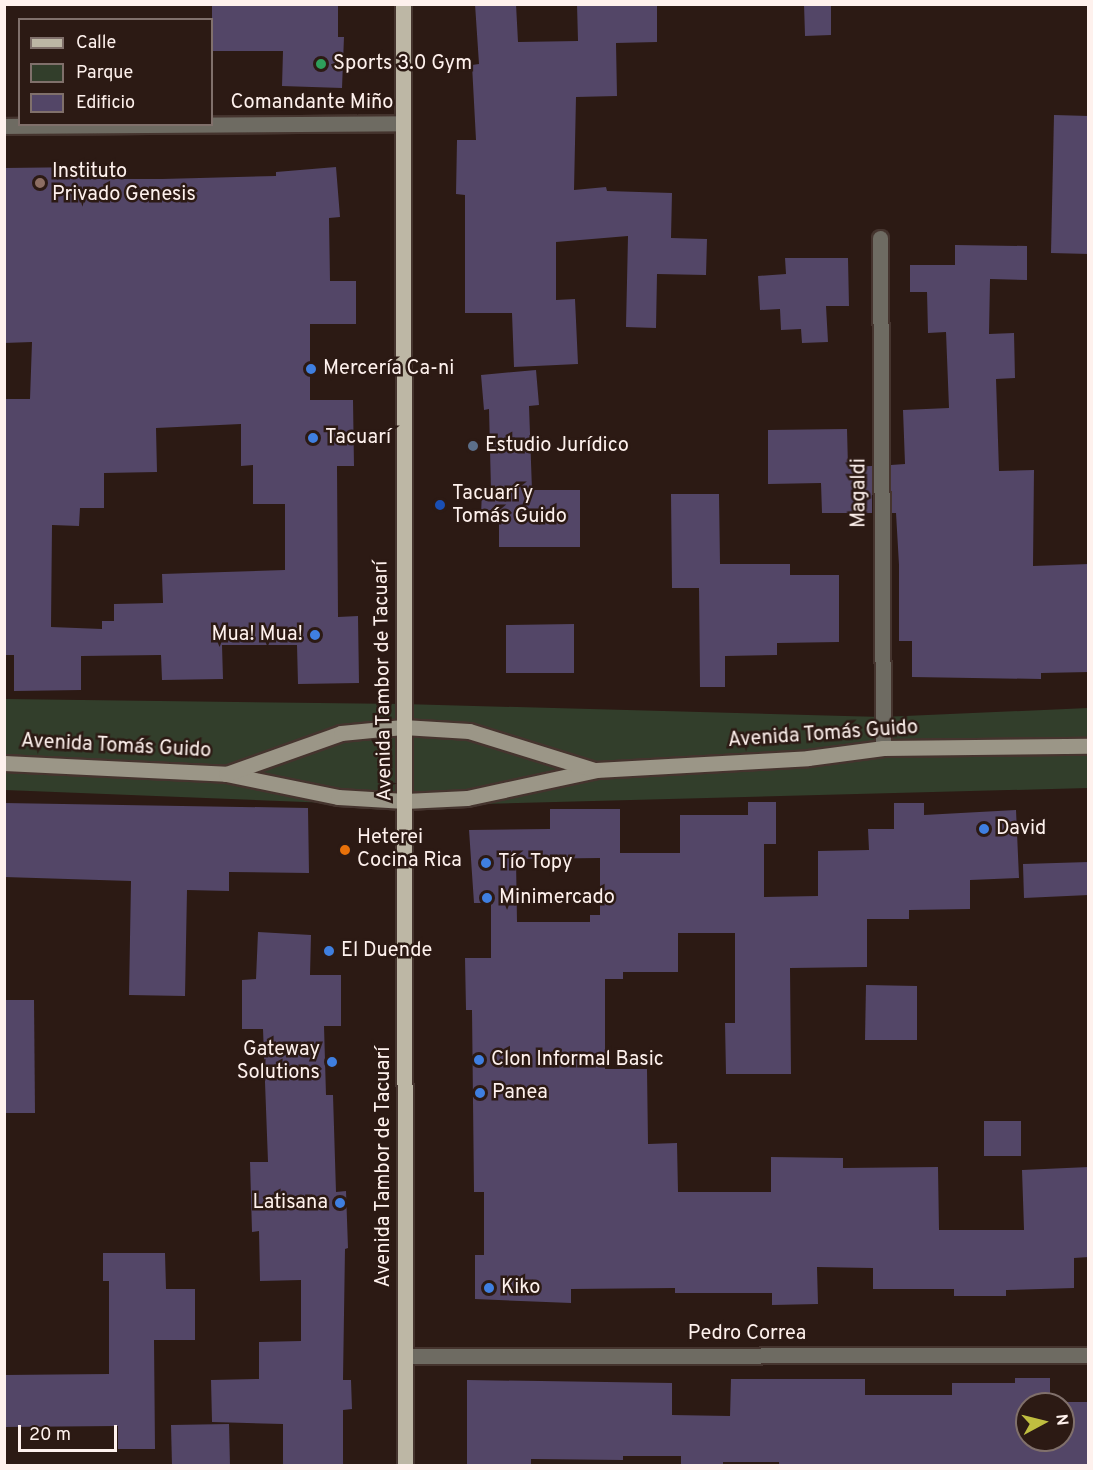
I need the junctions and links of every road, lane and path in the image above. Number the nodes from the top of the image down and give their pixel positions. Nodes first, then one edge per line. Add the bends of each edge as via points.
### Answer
1 (403, 4) edge
2 (403, 123) junction
3 (213, 124) edge
4 (880, 238) dead end
5 (403, 727) junction
6 (1089, 747) edge
7 (883, 748) junction
8 (4, 763) edge
9 (596, 770) junction
10 (226, 774) junction
11 (405, 801) junction
12 (1089, 1354) edge
13 (405, 1356) junction
14 (405, 1466) edge

1 - 2 main road, Avenida Tambor de Tacuarí
2 - 3 street, Comandante Miño
2 - 5 main road, Avenida Tambor de Tacuarí
4 - 7 street, Magaldi
5 - 9 main road, Avenida Tomás Guido via 468,730
5 - 10 main road, Avenida Tomás Guido via 340,734
5 - 11 main road, Avenida Tambor de Tacuarí
6 - 7 main road, Avenida Tomás Guido
7 - 9 main road, Avenida Tomás Guido via 808,758
8 - 10 main road, Avenida Tomás Guido
9 - 11 main road, Avenida Tomás Guido via 467,798
10 - 11 main road, Avenida Tomás Guido via 338,797
11 - 13 main road, Avenida Tambor de Tacuarí
12 - 13 street, Pedro Correa
13 - 14 main road, Avenida Tambor de Tacuarí

